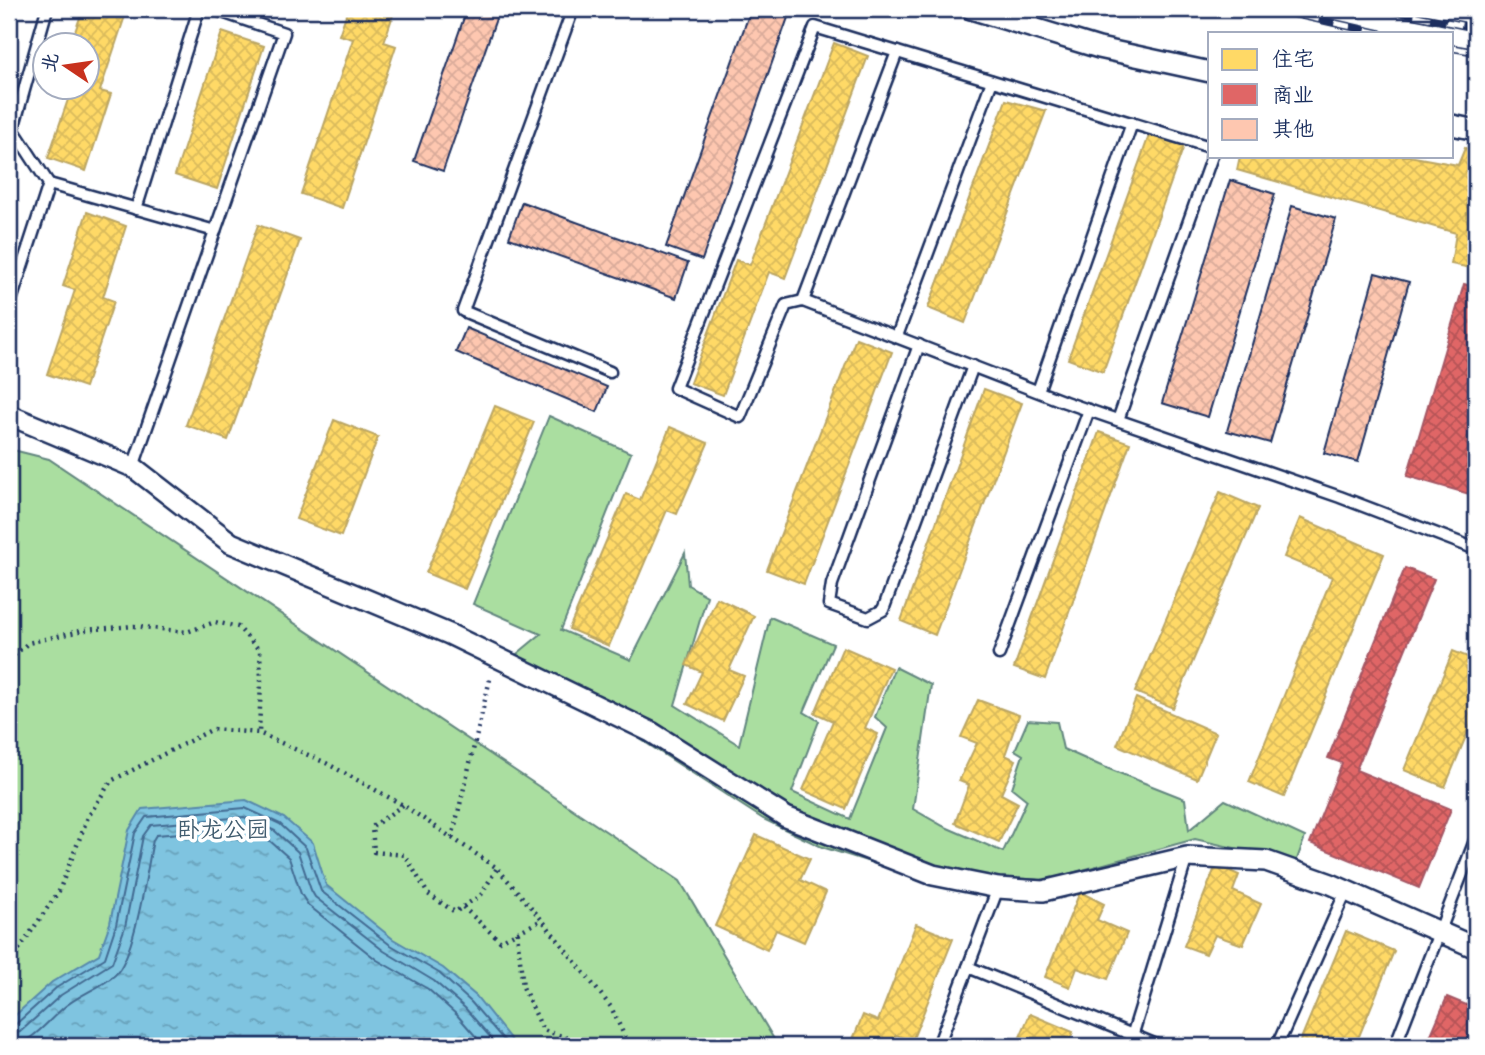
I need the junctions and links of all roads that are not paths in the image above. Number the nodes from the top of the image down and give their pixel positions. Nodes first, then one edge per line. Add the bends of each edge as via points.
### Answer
1 (47, 9) edge
2 (199, 9) edge
3 (213, 9) edge
4 (573, 9) edge
5 (971, 9) edge
6 (897, 52) junction
7 (1208, 72) edge
8 (992, 81) junction
9 (1132, 123) junction
10 (1454, 125) edge
11 (1476, 130) edge
12 (1208, 146) edge
13 (1211, 158) edge
14 (49, 184) junction
15 (136, 209) junction
16 (215, 231) junction
17 (803, 301) junction
18 (9, 307) edge
19 (897, 336) junction
20 (919, 345) junction
21 (973, 366) junction
22 (610, 372) dead end
23 (1038, 391) junction
24 (1089, 410) junction
25 (9, 415) edge
26 (1118, 420) junction
27 (133, 467) junction
28 (1476, 550) edge
29 (999, 654) dead end
30 (1476, 838) edge
31 (1187, 858) junction
32 (998, 888) junction
33 (1346, 891) junction
34 (1440, 932) junction
35 (1476, 948) edge
36 (968, 967) junction
37 (1133, 1035) junction
38 (938, 1046) edge
39 (1129, 1046) edge
40 (1159, 1046) edge
41 (1277, 1046) edge
42 (1395, 1046) edge

1 - 14 lane via 13,129
2 - 15 lane
3 - 16 lane via 284,33
4 - 22 lane via 463,311
5 - 7 street via 1099,48
6 - 8 lane
6 - 17 lane
6 - 17 lane via 815,27 675,388 740,417 786,305
8 - 9 lane
8 - 19 lane
9 - 12 lane
9 - 23 lane
10 - 11 street
13 - 26 lane
14 - 15 lane
14 - 18 lane
15 - 16 lane
16 - 27 lane
17 - 19 lane
19 - 20 lane
20 - 21 lane
20 - 21 lane via 832,584 830,604 867,618 883,610
21 - 23 lane
23 - 24 lane
24 - 26 lane
24 - 29 lane
25 - 27 street
26 - 28 lane
27 - 32 street via 231,543 449,634 651,732 786,817 933,875
30 - 34 lane
31 - 32 street via 1043,891
31 - 33 street via 1266,861
31 - 37 lane
32 - 36 lane
33 - 34 street
33 - 41 lane
34 - 35 street
34 - 42 lane
36 - 37 lane
36 - 38 lane
37 - 39 lane
37 - 40 lane

